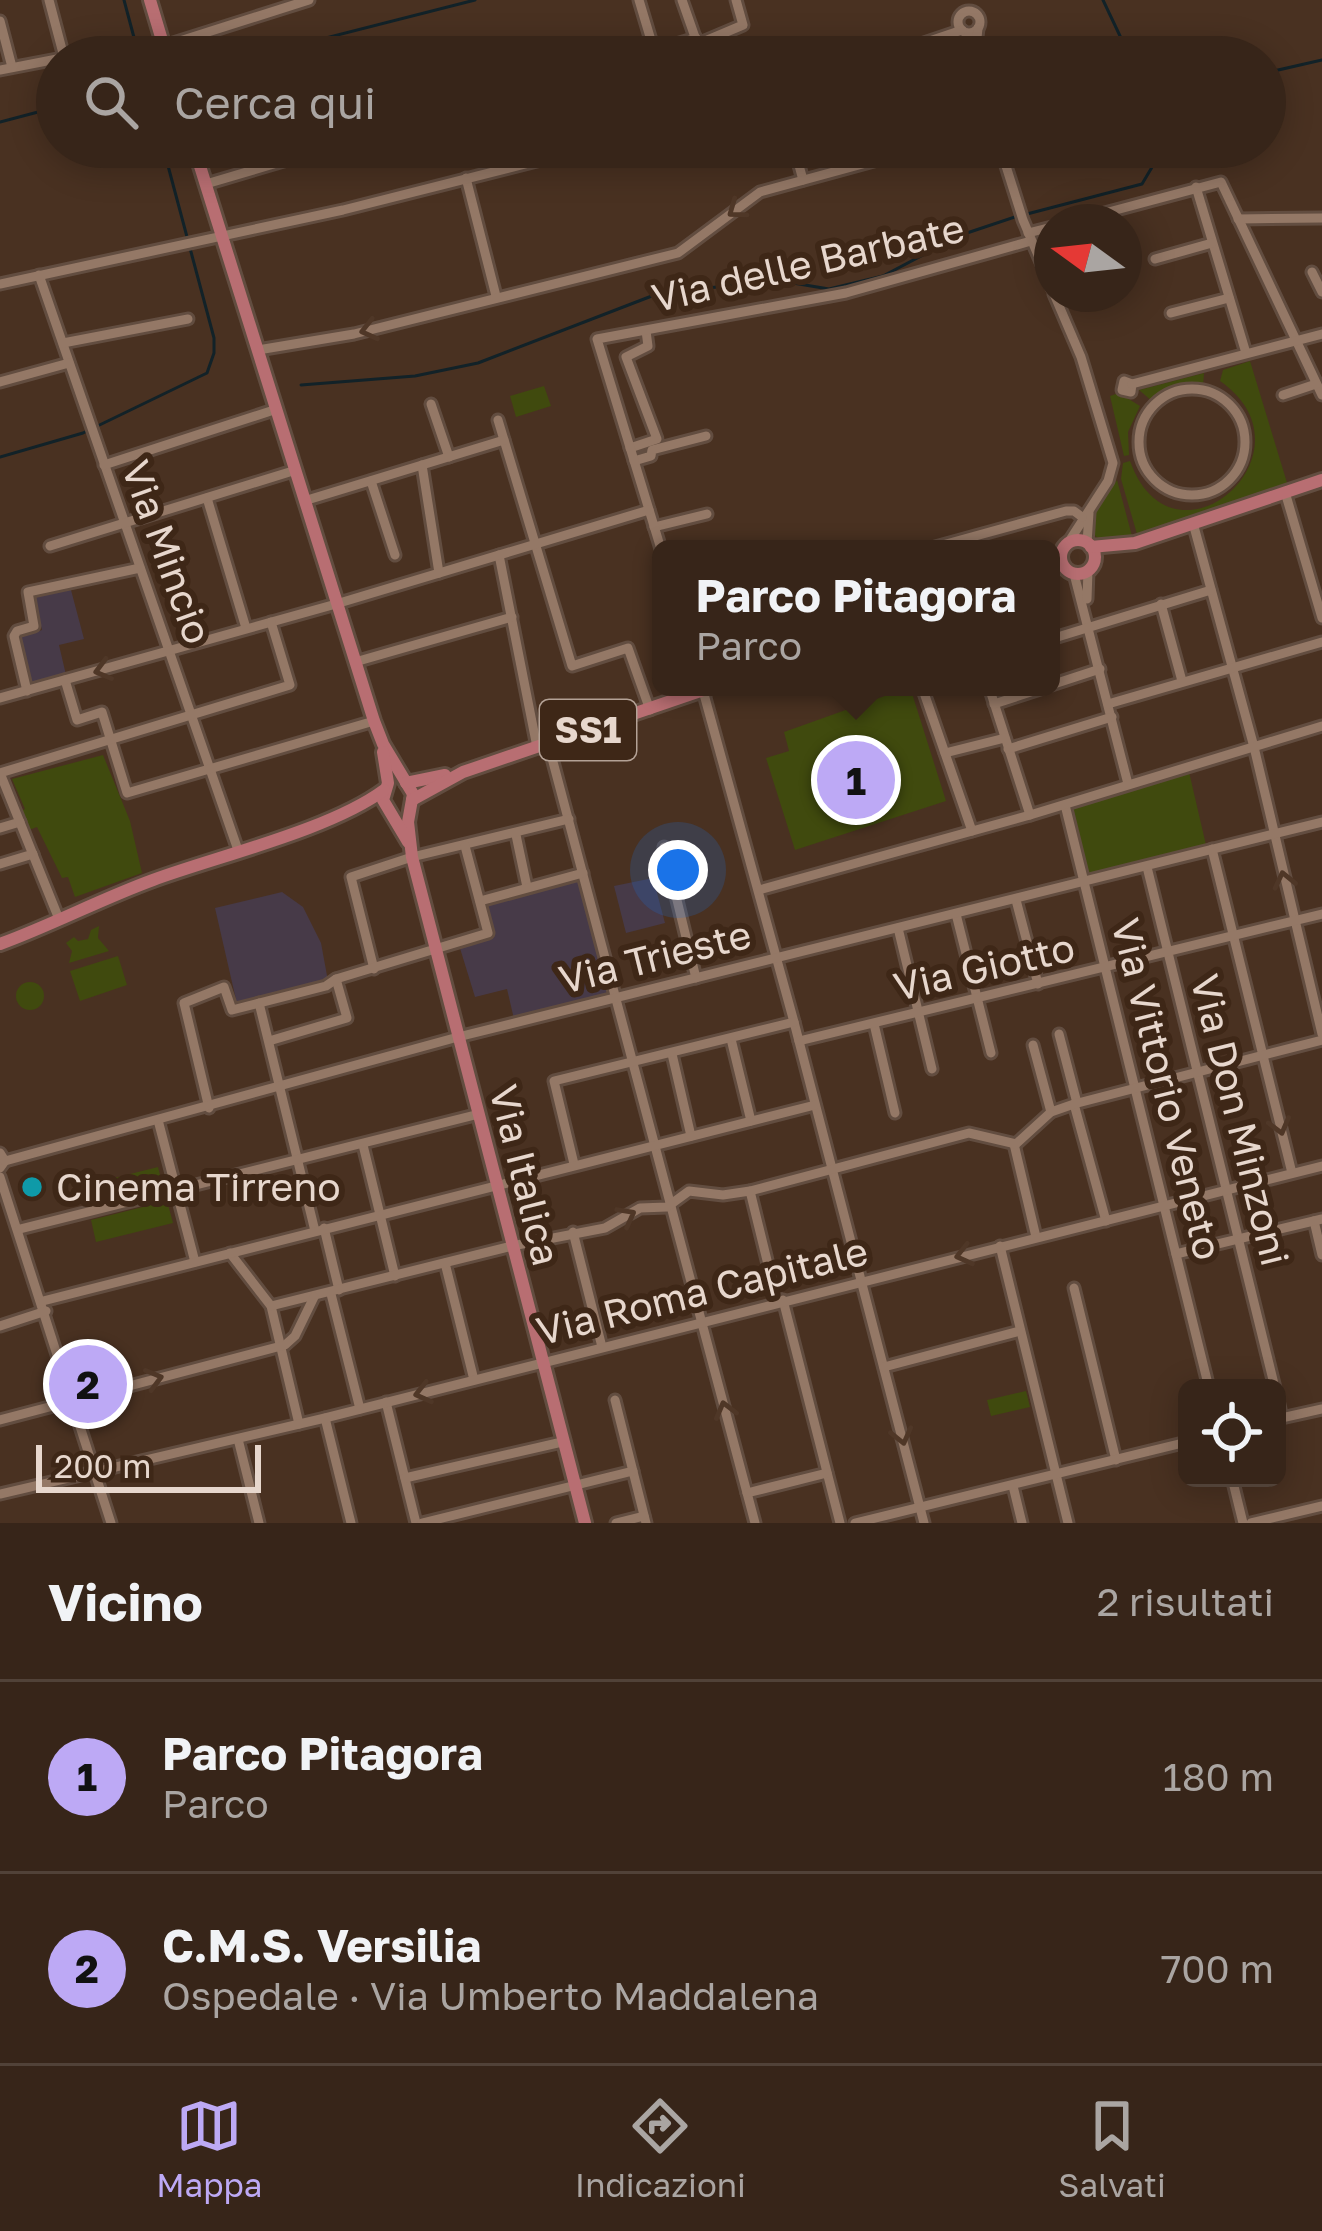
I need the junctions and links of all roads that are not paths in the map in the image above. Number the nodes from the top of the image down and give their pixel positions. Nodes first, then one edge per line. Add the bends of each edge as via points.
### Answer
1 (50, 0) edge
2 (150, 0) edge
3 (310, 0) edge
4 (639, 0) edge
5 (682, 0) edge
6 (736, 0) edge
7 (956, 0) edge
8 (968, 11) junction
9 (0, 21) edge
10 (961, 27) junction
11 (978, 28) junction
12 (58, 36) edge
13 (161, 36) edge
14 (210, 36) edge
15 (650, 36) edge
16 (694, 36) edge
17 (712, 36) edge
18 (937, 36) edge
19 (965, 36) edge
20 (977, 36) edge
21 (36, 63) edge
22 (6, 69) edge
23 (201, 168) edge
24 (260, 168) edge
25 (507, 168) edge
26 (800, 168) edge
27 (847, 168) edge
28 (1006, 168) edge
29 (466, 178) junction
30 (803, 180) junction
31 (206, 184) junction
32 (1196, 187) junction
33 (1135, 204) edge
34 (1322, 218) edge
35 (1238, 219) junction
36 (221, 234) junction
37 (1034, 235) edge
38 (1029, 237) junction
39 (1212, 243) junction
40 (1034, 248) edge
41 (1155, 259) dead end
42 (1312, 272) dead end
43 (39, 275) junction
44 (0, 284) edge
45 (1322, 292) edge
46 (496, 296) junction
47 (1229, 298) junction
48 (1061, 312) edge
49 (1171, 313) dead end
50 (188, 319) dead end
51 (646, 331) junction
52 (1322, 334) edge
53 (1294, 340) junction
54 (63, 343) junction
55 (257, 350) junction
56 (1246, 353) junction
57 (1214, 362) junction
58 (69, 363) junction
59 (0, 382) edge
60 (1316, 384) junction
61 (1129, 387) junction
62 (1206, 390) junction
63 (1094, 395) junction
64 (1283, 395) dead end
65 (1322, 395) edge
66 (431, 404) dead end
67 (1151, 406) junction
68 (277, 409) junction
69 (498, 420) dead end
70 (706, 436) dead end
71 (504, 440) junction
72 (630, 448) junction
73 (448, 457) junction
74 (634, 460) junction
75 (104, 465) junction
76 (422, 465) junction
77 (296, 470) junction
78 (1322, 480) edge
79 (371, 481) junction
80 (1285, 493) junction
81 (207, 498) junction
82 (304, 501) junction
83 (1093, 502) junction
84 (649, 509) junction
85 (707, 514) dead end
86 (1082, 517) junction
87 (124, 523) junction
88 (1193, 524) junction
89 (654, 526) junction
90 (658, 540) edge
91 (961, 540) edge
92 (1135, 543) junction
93 (536, 544) junction
94 (1089, 545) junction
95 (50, 546) dead end
96 (395, 555) dead end
97 (499, 555) junction
98 (1060, 556) edge
99 (1060, 558) edge
100 (1060, 561) edge
101 (140, 568) junction
102 (1081, 571) junction
103 (439, 573) junction
104 (1211, 590) junction
105 (336, 604) junction
106 (1161, 604) junction
107 (512, 617) junction
108 (1322, 618) edge
109 (271, 622) junction
110 (1090, 626) junction
111 (246, 628) junction
112 (1060, 636) edge
113 (1322, 642) edge
114 (171, 651) junction
115 (355, 662) junction
116 (1232, 667) junction
117 (1100, 669) junction
118 (65, 680) junction
119 (1182, 681) junction
120 (1060, 682) edge
121 (27, 691) junction
122 (686, 696) edge
123 (708, 696) edge
124 (925, 696) edge
125 (992, 696) edge
126 (1018, 696) edge
127 (0, 698) edge
128 (994, 704) junction
129 (1108, 704) junction
130 (650, 710) junction
131 (191, 715) junction
132 (1112, 717) junction
133 (374, 721) junction
134 (1322, 726) edge
135 (111, 740) junction
136 (383, 744) junction
137 (1007, 744) junction
138 (543, 745) junction
139 (1253, 747) junction
140 (946, 753) junction
141 (210, 769) junction
142 (464, 772) junction
143 (0, 773) edge
144 (406, 782) junction
145 (1129, 784) junction
146 (386, 786) junction
147 (411, 802) junction
148 (1065, 805) junction
149 (389, 808) junction
150 (1030, 815) junction
151 (330, 818) junction
152 (568, 820) junction
153 (20, 822) junction
154 (1322, 822) edge
155 (0, 828) edge
156 (972, 831) junction
157 (1273, 833) junction
158 (517, 835) junction
159 (409, 842) junction
160 (465, 846) junction
161 (664, 847) dead end
162 (1213, 849) junction
163 (238, 850) junction
164 (33, 854) junction
165 (412, 857) junction
166 (0, 864) edge
167 (1147, 867) junction
168 (584, 874) junction
169 (1086, 882) junction
170 (527, 887) junction
171 (759, 890) junction
172 (120, 895) junction
173 (1016, 900) junction
174 (480, 901) junction
175 (956, 914) junction
176 (1322, 914) edge
177 (59, 919) junction
178 (1294, 920) junction
179 (898, 928) junction
180 (1233, 937) junction
181 (0, 944) edge
182 (436, 950) junction
183 (0, 953) edge
184 (1168, 953) junction
185 (776, 958) junction
186 (1107, 968) junction
187 (374, 969) junction
188 (1322, 975) edge
189 (696, 978) junction
190 (336, 979) junction
191 (1309, 979) junction
192 (1038, 985) junction
193 (616, 998) junction
194 (978, 1000) junction
195 (260, 1003) junction
196 (919, 1014) junction
197 (794, 1022) junction
198 (874, 1024) junction
199 (1059, 1034) dead end
200 (458, 1037) junction
201 (1322, 1037) edge
202 (731, 1039) junction
203 (269, 1041) junction
204 (799, 1041) junction
205 (1033, 1045) dead end
206 (991, 1053) dead end
207 (672, 1054) junction
208 (1262, 1056) junction
209 (634, 1064) junction
210 (932, 1070) dead end
211 (1198, 1072) junction
212 (280, 1088) junction
213 (1135, 1088) junction
214 (1075, 1103) junction
215 (815, 1105) junction
216 (209, 1108) junction
217 (1051, 1112) junction
218 (896, 1113) dead end
219 (479, 1114) junction
220 (158, 1120) junction
221 (751, 1121) junction
222 (692, 1136) junction
223 (363, 1144) junction
224 (656, 1144) junction
225 (1014, 1144) junction
226 (298, 1161) junction
227 (574, 1164) junction
228 (2, 1165) edge
229 (1322, 1166) edge
230 (831, 1168) junction
231 (1292, 1173) junction
232 (496, 1185) junction
233 (175, 1188) junction
234 (1226, 1190) junction
235 (750, 1191) junction
236 (671, 1204) junction
237 (1164, 1206) junction
238 (380, 1214) junction
239 (1318, 1220) edge
240 (1106, 1221) junction
241 (20, 1229) junction
242 (319, 1230) junction
243 (573, 1232) junction
244 (1036, 1238) junction
245 (1239, 1238) junction
246 (512, 1246) junction
247 (1000, 1246) junction
248 (230, 1253) junction
249 (1176, 1254) junction
250 (1322, 1255) edge
251 (195, 1262) junction
252 (445, 1263) junction
253 (395, 1276) junction
254 (861, 1281) junction
255 (1074, 1288) dead end
256 (335, 1292) junction
257 (314, 1298) junction
258 (780, 1301) junction
259 (44, 1306) junction
260 (271, 1306) junction
261 (702, 1321) junction
262 (0, 1326) edge
263 (1020, 1331) junction
264 (281, 1346) junction
265 (602, 1347) junction
266 (543, 1362) junction
267 (884, 1367) junction
268 (1207, 1379) edge
269 (1273, 1379) edge
270 (474, 1380) junction
271 (73, 1400) junction
272 (615, 1400) dead end
273 (386, 1402) junction
274 (1322, 1408) edge
275 (360, 1409) junction
276 (1286, 1417) edge
277 (325, 1418) junction
278 (0, 1420) edge
279 (299, 1424) junction
280 (238, 1439) junction
281 (562, 1442) junction
282 (1178, 1444) edge
283 (1116, 1460) junction
284 (633, 1471) junction
285 (827, 1473) junction
286 (96, 1474) junction
287 (1056, 1475) junction
288 (405, 1478) junction
289 (574, 1485) junction
290 (1013, 1486) junction
291 (1235, 1487) edge
292 (747, 1493) junction
293 (0, 1494) edge
294 (1322, 1506) edge
295 (920, 1508) junction
296 (645, 1519) edge
297 (112, 1523) edge
298 (259, 1523) edge
299 (351, 1523) edge
300 (419, 1523) edge
301 (585, 1523) edge
302 (616, 1523) edge
303 (755, 1523) edge
304 (840, 1523) edge
305 (855, 1523) edge
306 (924, 1523) edge
307 (1022, 1523) edge
308 (1068, 1523) edge
309 (1247, 1523) edge

1 - 12 street
2 - 13 main road
3 - 14 street
4 - 15 street
5 - 16 street
6 - 17 street via 743,26
7 - 8 street
7 - 10 street
8 - 10 street
8 - 11 street via 978,15
9 - 22 street
10 - 11 street
10 - 18 street
10 - 19 street
11 - 20 street
21 - 22 street
23 - 31 main road
24 - 31 street
25 - 29 street
26 - 30 street
27 - 30 street
28 - 38 street
29 - 36 street
29 - 46 street
30 -> 46 street via 760,192 677,253
31 - 36 main road
32 - 33 street
32 - 35 street via 1221,182
32 - 39 street
34 - 35 street
35 - 53 street
36 - 43 street
36 - 55 main road
37 - 38 street, Via delle Barbate
38 - 40 street
38 - 51 street, Via delle Barbate via 846,293
39 - 41 street
39 - 47 street
42 - 45 street
43 - 44 street
43 - 54 street, Via Mincio
46 -> 55 street
47 - 49 street
47 - 56 street
48 - 63 street
50 - 54 street
51 - 72 street via 648,346 626,357 657,439
51 - 72 street, Via delle Barbate via 598,339
52 - 53 street
53 - 56 street
53 - 60 street
54 - 58 street, Via Mincio
55 - 68 main road
56 - 57 street
57 - 61 street
57 - 62 street
58 - 59 street
58 - 75 street, Via Mincio
60 - 64 street
60 - 65 street
61 - 63 street
61 - 67 street
62 - 67 street via 1175,392
62 - 67 street via 1236,410 1245,440 1234,475 1210,492 1173,492 1147,471 1138,436
63 - 83 street via 1113,466
66 - 73 street
68 - 75 street
68 - 77 main road
69 - 71 street
70 - 74 street
71 - 73 street
71 - 93 street
72 - 74 street
73 - 76 street
74 - 84 street
75 - 87 street, Via Mincio
76 - 79 street
76 - 103 street
77 - 81 street
77 - 82 main road
78 - 80 main road
79 - 82 street
79 - 96 street
80 - 88 main road
80 - 108 street
81 - 87 street
81 - 111 street
82 - 105 main road
83 - 86 street
83 - 94 street
84 - 89 street
84 - 93 street
85 - 89 street
86 - 91 street via 1070,510
86 - 98 street
87 - 95 street
87 - 101 street, Via Mincio
88 - 92 main road
88 - 104 street
89 - 90 street
92 - 94 main road
92 - 102 main road
93 - 97 street
93 - 130 street via 572,666 628,648
94 - 99 main road
94 - 102 main road via 1094,557
97 - 103 street
97 - 107 street
100 - 102 main road
101 - 114 street, Via Mincio
101 - 121 street via 28,592 34,626 14,636
102 - 110 street
103 - 105 street
104 - 106 street
104 - 116 street
105 - 109 street
105 - 115 main road
106 - 110 street
106 - 119 street
107 - 115 street
107 - 138 street
109 - 111 street
109 - 131 street via 290,685
110 - 112 street
110 - 117 street
111 - 114 street
113 - 116 street
114 -> 118 street
114 - 131 street, Via Mincio
115 - 133 main road
116 - 119 street
116 - 139 street
117 - 120 street
117 - 129 street
118 - 121 street
118 - 135 street via 77,720 102,712
119 - 129 street
121 - 127 street
122 - 130 main road, SS1
123 - 171 street
124 - 140 street
125 - 128 street
126 - 128 street
128 - 137 street
129 - 132 street
130 - 138 main road, SS1
131 - 135 street
131 - 141 street, Via Mincio
132 - 137 street
132 - 145 street
133 - 136 main road
133 - 141 street
134 - 139 street
135 - 141 street via 127,794
135 - 143 street
136 - 144 main road
136 - 146 main road
137 - 140 street
137 - 150 street
138 - 142 main road, SS1
138 - 152 street
139 - 145 street
139 - 157 street
140 - 156 street
141 - 163 street, Via Mincio
142 - 144 main road, SS1
142 - 147 main road, SS1
143 - 153 street
144 - 146 main road
144 - 147 main road
145 - 148 street
146 - 149 main road
146 - 151 main road
147 - 149 main road
147 - 159 main road, Via Italica
148 - 150 street
148 - 169 street, Via Vittorio Veneto
149 - 151 main road
149 - 159 main road, Via Italica
150 - 156 street
151 - 163 main road
152 - 158 street
152 - 168 street
153 - 155 street
153 - 164 street
154 - 157 street, Via Trieste
156 - 171 street
157 - 162 street, Via Trieste
178 -> 157 street
158 - 160 street
158 - 170 street
159 - 165 main road, Via Italica
160 - 165 street
160 - 174 street
161 - 189 street
162 - 167 street, Via Trieste
162 - 180 street
163 - 172 main road
164 - 166 street
164 - 177 street
165 - 182 main road, Via Italica
165 - 187 street via 351,877
167 - 169 street, Via Trieste
167 - 184 street, Via Don Minzoni
168 - 170 street
168 - 193 street
169 - 173 street, Via Trieste
169 - 186 street, Via Vittorio Veneto
170 - 174 street
171 - 185 street
172 - 177 main road
172 - 183 main road
173 - 175 street, Via Trieste
173 - 192 street
174 - 182 street via 488,933
175 - 179 street, Via Trieste
175 - 194 street
176 - 178 street, Via Giotto
177 - 181 main road
178 - 180 street, Via Giotto
178 - 191 street
179 - 185 street, Via Trieste
179 - 196 street
180 - 184 street, Via Giotto
180 - 208 street
182 - 187 street
182 - 200 main road, Via Italica
184 - 186 street, Via Giotto
184 - 211 street, Via Don Minzoni
185 - 189 street, Via Trieste
185 - 197 street
186 - 192 street, Via Giotto
186 - 213 street, Via Vittorio Veneto
187 - 190 street
188 - 191 street
189 - 193 street, Via Trieste
190 - 195 street
190 - 203 street via 346,1018
191 - 201 street
192 - 194 street, Via Giotto
193 - 200 street, Via Trieste
193 - 209 street
194 - 196 street, Via Giotto
194 - 206 street
195 - 203 street
195 - 216 street via 232,1010 224,987 184,1003
196 - 198 street, Via Giotto
196 - 210 street
197 - 202 street
197 - 204 street
198 - 204 street, Via Giotto
198 - 218 street
199 - 214 street
200 - 212 street, Via Trieste
200 - 219 main road, Via Italica
201 - 208 street
202 - 207 street
202 - 221 street
203 - 212 street
204 - 215 street
205 - 217 street
207 - 209 street
207 - 222 street
208 - 211 street
208 -> 231 street
209 - 224 street
209 - 227 street via 554,1082
211 - 213 street
211 - 234 street, Via Don Minzoni
212 - 216 street, Via Trieste
212 - 226 street
213 - 214 street
213 - 237 street, Via Vittorio Veneto
214 - 217 street
214 - 240 street
215 - 221 street
215 - 230 street
216 - 220 street, Via Trieste
217 - 225 street
219 - 223 street
219 - 232 main road, Via Italica
220 - 228 street, Via Trieste
220 - 233 street
221 - 222 street
222 - 224 street
223 - 226 street
223 - 238 street
224 - 227 street
224 - 236 street
225 - 230 street via 969,1133
225 - 244 street
226 - 233 street
226 - 242 street
227 - 232 street
228 - 241 street
229 - 231 street, Via Roma Capitale
230 - 235 street
230 - 254 street
231 - 234 street, Via Roma Capitale
232 - 238 street
232 - 246 main road, Via Italica
233 - 241 street
233 - 251 street
234 - 237 street, Via Roma Capitale
234 - 245 street, Via Don Minzoni
235 - 236 street via 689,1191
235 - 258 street
243 -> 236 street
236 - 261 street
237 - 240 street, Via Roma Capitale
237 - 249 street, Via Vittorio Veneto
238 - 242 street
238 - 253 street
239 - 245 street
239 - 250 street
240 - 244 street, Via Roma Capitale
241 - 259 street
242 - 248 street
242 - 256 street
243 - 246 street
243 - 265 street
244 - 247 street, Via Roma Capitale
245 - 249 street
245 - 269 street, Via Don Minzoni
246 - 252 street
246 - 266 main road, Via Italica
247 -> 254 street, Via Roma Capitale
247 - 263 street
248 - 251 street
248 - 260 street
249 - 268 street, Via Vittorio Veneto
251 - 259 street
252 - 253 street
252 - 270 street
253 - 256 street
254 - 258 street, Via Roma Capitale
254 - 267 street
255 - 283 street
256 - 257 street
256 - 275 street
257 - 260 street
257 - 264 street
258 - 261 street, Via Roma Capitale
258 - 285 street
259 - 262 street
259 - 271 street
260 - 264 street
261 - 265 street, Via Roma Capitale
292 -> 261 street
263 - 267 street
263 - 287 street
271 -> 264 street
264 - 279 street
265 - 266 street, Via Roma Capitale
266 - 270 street, Via Roma Capitale
266 - 281 main road, Via Italica
267 -> 295 street
270 -> 273 street, Via Roma Capitale
271 - 278 street
271 - 286 street
272 - 284 street
273 - 275 street, Via Roma Capitale
273 - 288 street
274 - 276 street
275 - 277 street, Via Roma Capitale
277 - 279 street, Via Roma Capitale
277 - 299 street
279 - 280 street, Via Roma Capitale
280 - 286 street, Via Roma Capitale
280 - 298 street
281 - 288 street
281 - 289 main road, Via Italica
282 - 283 street
283 - 287 street
284 - 289 street
284 - 296 street
285 - 292 street
285 - 304 street
286 - 293 street, Via Roma Capitale
286 - 297 street
287 - 290 street
287 - 308 street
288 - 300 street
289 - 300 street
289 - 301 main road, Via Italica
290 - 295 street
290 - 307 street
291 - 309 street
292 - 303 street
294 - 309 street
295 - 305 street
295 - 306 street
296 - 302 street

